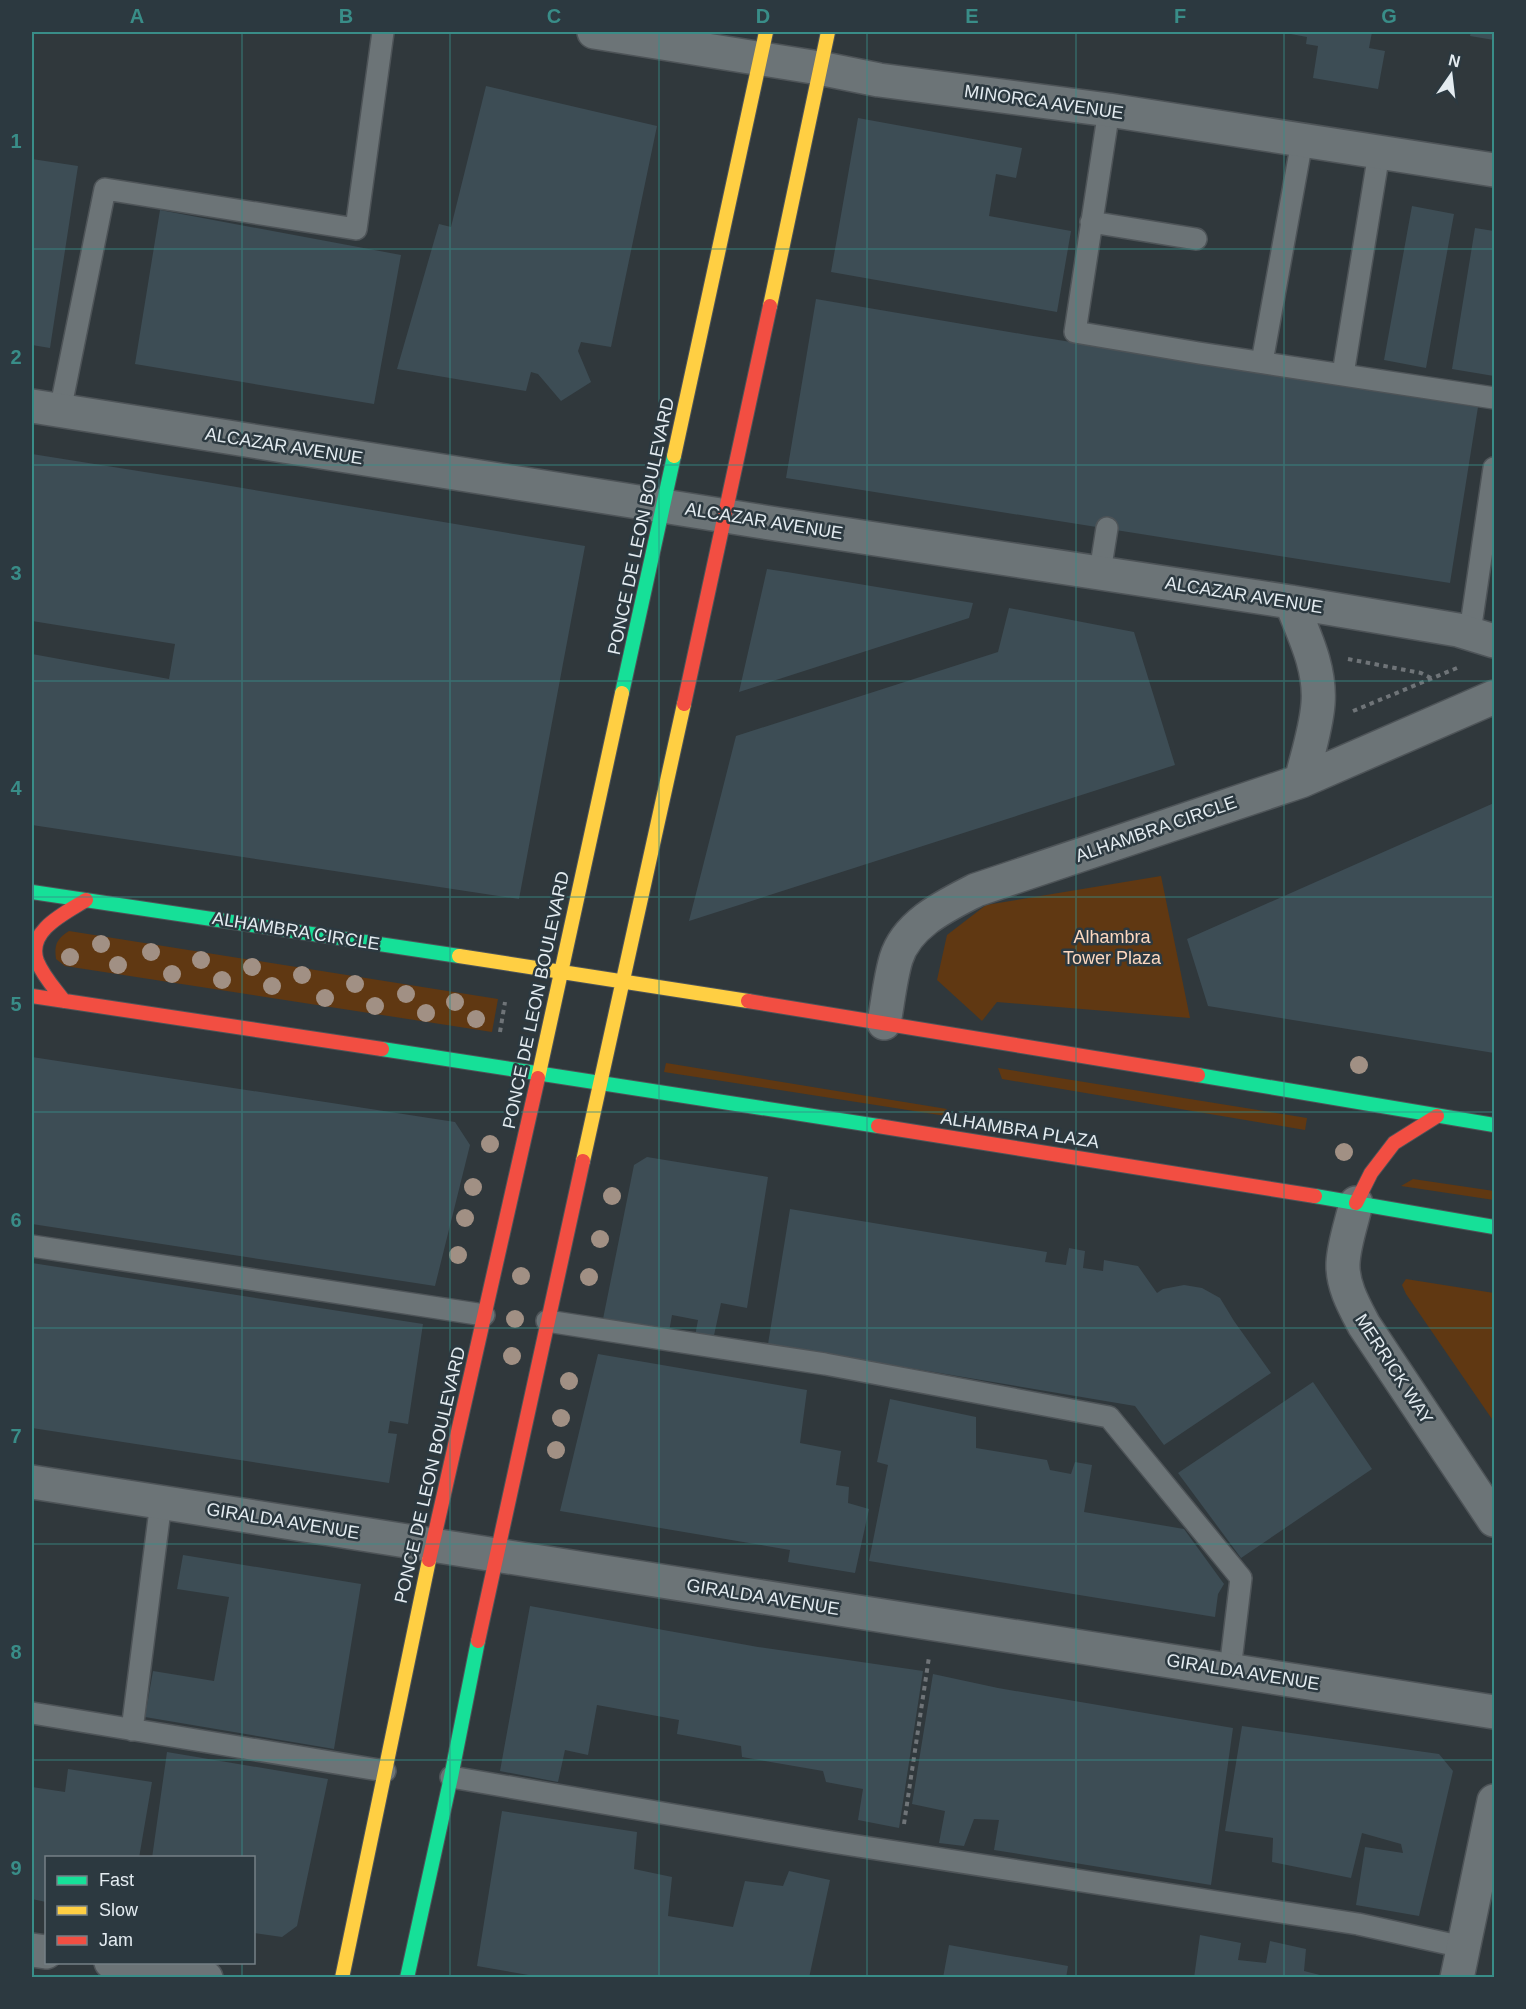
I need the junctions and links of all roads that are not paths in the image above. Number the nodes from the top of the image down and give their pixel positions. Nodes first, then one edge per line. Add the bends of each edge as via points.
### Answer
1 (383, 32) edge
2 (594, 32) edge
3 (828, 32) edge
4 (763, 45) edge
5 (819, 68) junction
6 (1108, 110) junction
7 (1302, 141) junction
8 (1379, 153) junction
9 (1494, 170) edge
10 (1092, 222) junction
11 (1196, 239) dead end
12 (1262, 362) junction
13 (1343, 374) junction
14 (1494, 398) edge
15 (46, 409) edge
16 (1494, 468) edge
17 (664, 506) junction
18 (726, 516) junction
19 (1107, 528) dead end
20 (1100, 572) junction
21 (1291, 602) junction
22 (1482, 636) edge
23 (1494, 697) edge
24 (1301, 781) junction
25 (32, 892) edge
26 (87, 900) junction
27 (560, 972) junction
28 (622, 982) junction
29 (32, 996) edge
30 (64, 1001) junction
31 (884, 1023) junction
32 (539, 1074) junction
33 (600, 1082) junction
34 (1437, 1116) junction
35 (1494, 1125) edge
36 (1356, 1203) junction
37 (1494, 1227) edge
38 (32, 1246) edge
39 (484, 1315) junction
40 (547, 1321) junction
41 (32, 1482) edge
42 (161, 1502) junction
43 (1494, 1520) edge
44 (432, 1544) junction
45 (496, 1555) junction
46 (1230, 1670) junction
47 (1494, 1712) edge
48 (32, 1713) edge
49 (132, 1730) junction
50 (385, 1771) junction
51 (451, 1777) junction
52 (1494, 1801) edge
53 (1460, 1962) edge
54 (124, 1964) edge
55 (206, 1977) edge
56 (342, 1977) edge
57 (407, 1977) edge

1 - 15 lane via 356,230 105,189
2 - 4 street, MINORCA AVENUE
3 - 5 street
4 - 5 street, MINORCA AVENUE
4 - 17 street, PONCE DE LEON BOULEVARD
5 - 6 street, MINORCA AVENUE via 879,80
5 - 18 street
6 - 7 street, MINORCA AVENUE
6 - 10 lane
7 - 8 street, MINORCA AVENUE
7 - 12 lane
8 - 9 street, MINORCA AVENUE
8 - 13 lane
10 - 11 lane
10 - 12 lane via 1075,332
12 - 13 lane
13 - 14 lane
15 - 17 street, ALCAZAR AVENUE
16 - 22 lane
17 - 18 street, ALCAZAR AVENUE
17 - 27 street, PONCE DE LEON BOULEVARD
18 - 20 street, ALCAZAR AVENUE
18 - 28 street
19 - 20 lane
20 - 21 street, ALCAZAR AVENUE
21 - 22 street, ALCAZAR AVENUE
21 - 24 street via 1318,680 1317,714
23 - 24 street, ALHAMBRA CIRCLE
24 - 31 street, ALHAMBRA CIRCLE via 976,890 946,905 918,926 896,957
25 - 26 street, ALHAMBRA CIRCLE
26 - 27 street, ALHAMBRA CIRCLE
26 - 30 street via 47,927 34,951 37,962
27 - 28 street
27 - 32 street, PONCE DE LEON BOULEVARD
28 - 31 street
28 - 33 street
29 - 30 street
30 - 32 street
31 - 34 street
32 - 33 street, ALHAMBRA PLAZA
32 - 39 street, PONCE DE LEON BOULEVARD
33 - 36 street, ALHAMBRA PLAZA
33 - 40 street
34 - 35 street
34 - 36 street via 1394,1143 1371,1173
36 - 37 street, ALHAMBRA PLAZA
36 - 43 street, MERRICK WAY via 1343,1263 1352,1304
38 - 39 lane
39 - 44 street, PONCE DE LEON BOULEVARD
40 - 45 street
40 - 46 lane via 825,1364 1109,1417 1241,1578
41 - 42 street, GIRALDA AVENUE
42 - 44 street, GIRALDA AVENUE
42 - 49 lane
44 - 45 street, GIRALDA AVENUE
44 - 50 street, PONCE DE LEON BOULEVARD
45 - 46 street, GIRALDA AVENUE
45 - 51 street
46 - 47 street, GIRALDA AVENUE
48 - 49 lane
49 - 50 lane
50 - 56 street, PONCE DE LEON BOULEVARD
51 - 53 lane via 1358,1924
51 - 57 street
52 - 53 street
54 - 55 street

